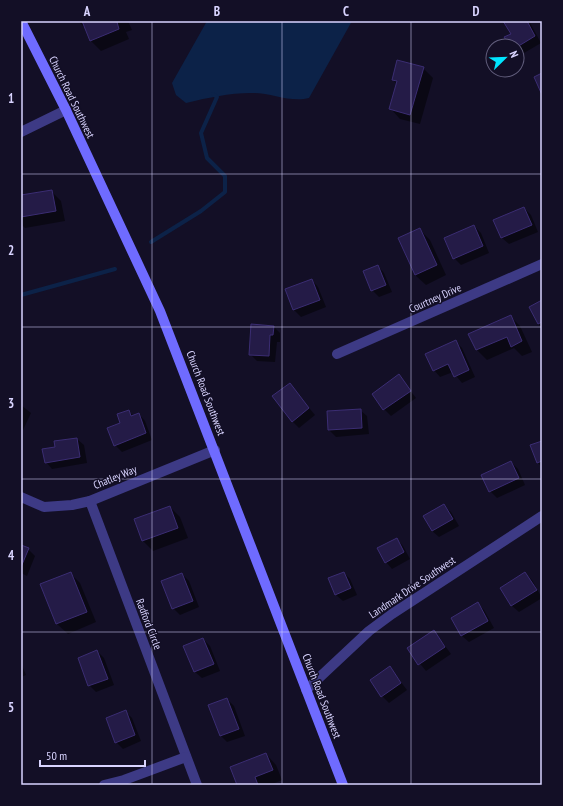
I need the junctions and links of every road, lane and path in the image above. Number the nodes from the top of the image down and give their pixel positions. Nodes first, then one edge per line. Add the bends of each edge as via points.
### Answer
1 (22, 21) edge
2 (66, 110) junction
3 (21, 132) edge
4 (542, 264) edge
5 (337, 354) dead end
6 (215, 450) junction
7 (21, 497) edge
8 (90, 501) junction
9 (542, 516) edge
10 (306, 690) junction
11 (186, 757) junction
12 (104, 785) edge
13 (197, 785) edge
14 (343, 785) edge

1 - 2 street, Church Road Southwest
2 - 3 street
2 - 6 street, Church Road Southwest via 160,311
4 - 5 street, Courtney Drive
6 - 8 street, Chatley Way
6 - 10 street, Church Road Southwest
7 - 8 street, Chatley Way via 44,507
8 - 11 street, Radford Circle
9 - 10 street, Landmark Drive Southwest via 392,614 369,631
10 - 14 street, Church Road Southwest
11 - 12 street
11 - 13 street, Radford Circle

